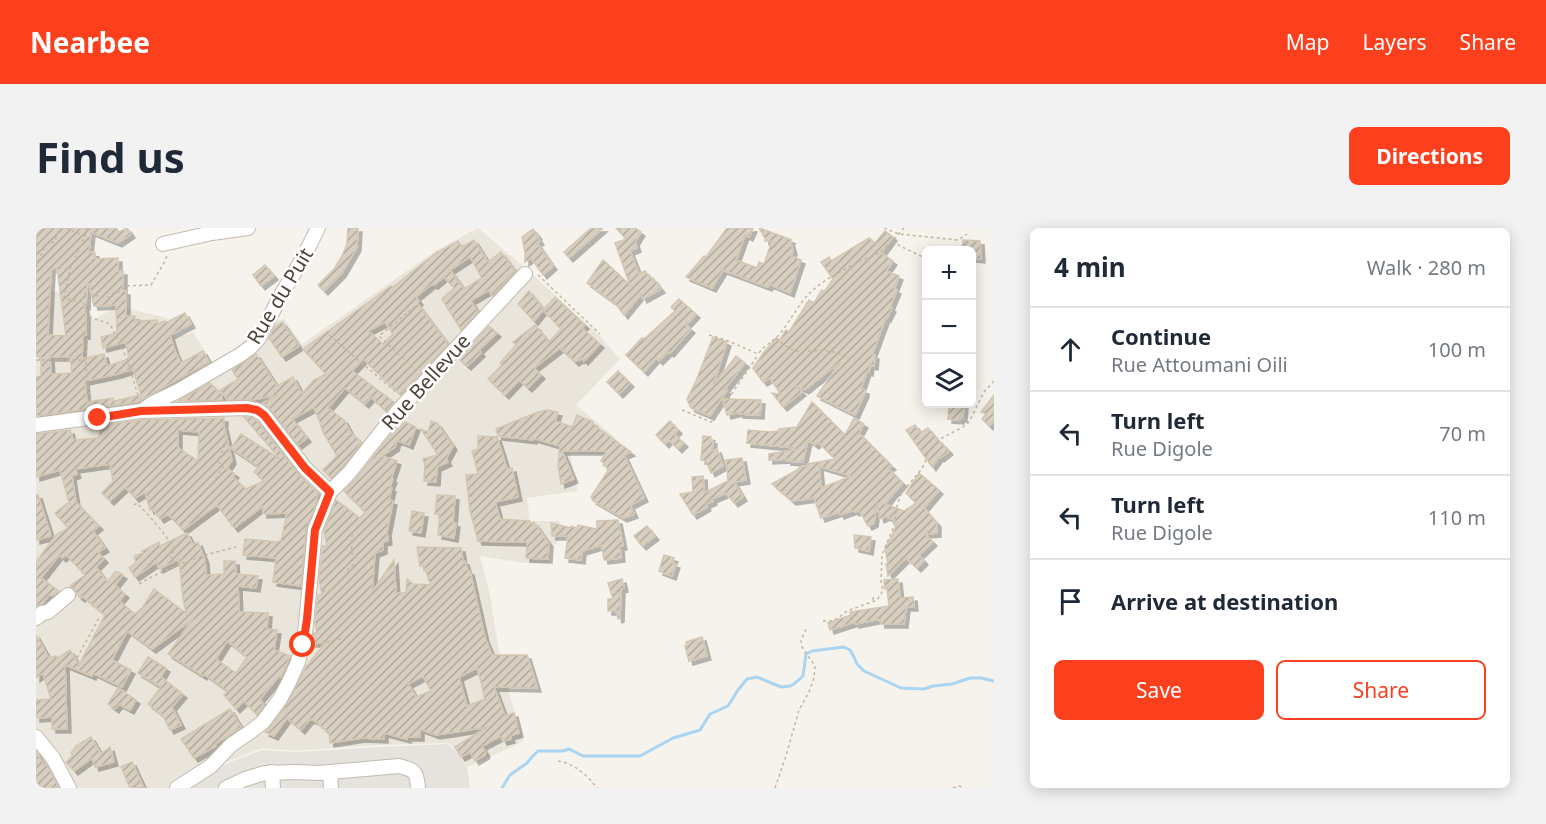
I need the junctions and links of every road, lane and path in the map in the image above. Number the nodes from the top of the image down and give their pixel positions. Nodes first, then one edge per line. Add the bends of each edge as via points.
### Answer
1 (60, 228) edge
2 (66, 228) edge
3 (86, 228) edge
4 (248, 228) edge
5 (318, 228) edge
6 (884, 228) edge
7 (904, 228) edge
8 (899, 234) junction
9 (967, 234) dead end
10 (85, 236) junction
11 (891, 242) junction
12 (167, 244) joint
13 (922, 257) edge
14 (36, 267) edge
15 (525, 274) dead end
16 (540, 276) dead end
17 (75, 300) junction
18 (418, 304) dead end
19 (88, 316) junction
20 (600, 334) dead end
21 (329, 335) dead end
22 (709, 335) dead end
23 (776, 338) junction
24 (758, 354) junction
25 (36, 360) edge
26 (86, 360) junction
27 (855, 360) dead end
28 (426, 380) junction
29 (994, 381) edge
30 (408, 400) junction
31 (228, 409) junction
32 (682, 410) dead end
33 (141, 411) junction
34 (91, 418) junction
35 (36, 425) edge
36 (330, 492) junction
37 (200, 497) dead end
38 (134, 505) dead end
39 (354, 530) dead end
40 (236, 547) dead end
41 (175, 565) junction
42 (140, 584) dead end
43 (309, 590) junction
44 (874, 594) dead end
45 (69, 595) dead end
46 (872, 601) junction
47 (36, 618) edge
48 (99, 618) dead end
49 (823, 621) dead end
50 (806, 629) dead end
51 (348, 638) dead end
52 (303, 645) junction
53 (77, 658) dead end
54 (36, 737) edge
55 (558, 761) dead end
56 (273, 772) junction
57 (330, 772) junction
58 (69, 788) edge
59 (177, 788) edge
60 (226, 788) edge
61 (273, 788) edge
62 (331, 788) edge
63 (418, 788) edge
64 (597, 788) edge
65 (775, 788) edge
66 (953, 788) edge
67 (964, 788) edge

1 - 14 path via 54,242 46,244
2 - 10 path
3 - 10 path
4 - 12 street
5 - 33 street, Rue du Puit via 252,346
6 - 8 path
7 - 8 path
8 - 9 path via 958,240
8 - 11 path
10 - 17 path via 70,269 64,298
11 - 13 path
11 - 23 path via 868,259 824,280
12 - 17 path via 165,261 151,285 126,286 110,297 82,292
15 - 28 street, Rue Bellevue
16 - 20 path
17 - 19 path via 84,302
18 - 28 path via 379,336
19 - 26 path
19 - 33 path via 110,324 116,334
21 - 30 path
22 - 24 path
23 - 24 path
23 - 27 path via 797,352 828,351
24 - 32 path via 714,420
25 - 26 path
26 - 34 path
28 - 30 street, Rue Bellevue
29 - 46 path via 969,422 937,442 901,494 882,555 883,589 879,598
30 - 36 street, Rue Bellevue
31 - 33 street
31 - 36 street via 247,408 264,415 305,468
31 - 37 path via 228,437 218,461 223,467
33 - 34 street
34 - 35 street
36 - 43 street via 315,530
38 - 41 path via 141,507 172,545 175,550 170,555
39 - 43 path via 353,565 347,575 331,591
40 - 41 path
41 - 42 path
43 - 52 street
44 - 46 path
45 - 47 street
46 - 49 path via 832,621
48 - 53 path
50 - 65 path via 801,641 815,666 814,678 799,710
51 - 52 path
52 - 59 street via 289,682 263,722
54 - 58 street
55 - 64 path via 572,765
56 - 57 street
56 - 60 street
56 - 61 street
57 - 62 street
57 - 63 street via 399,766 412,769
66 - 67 path

